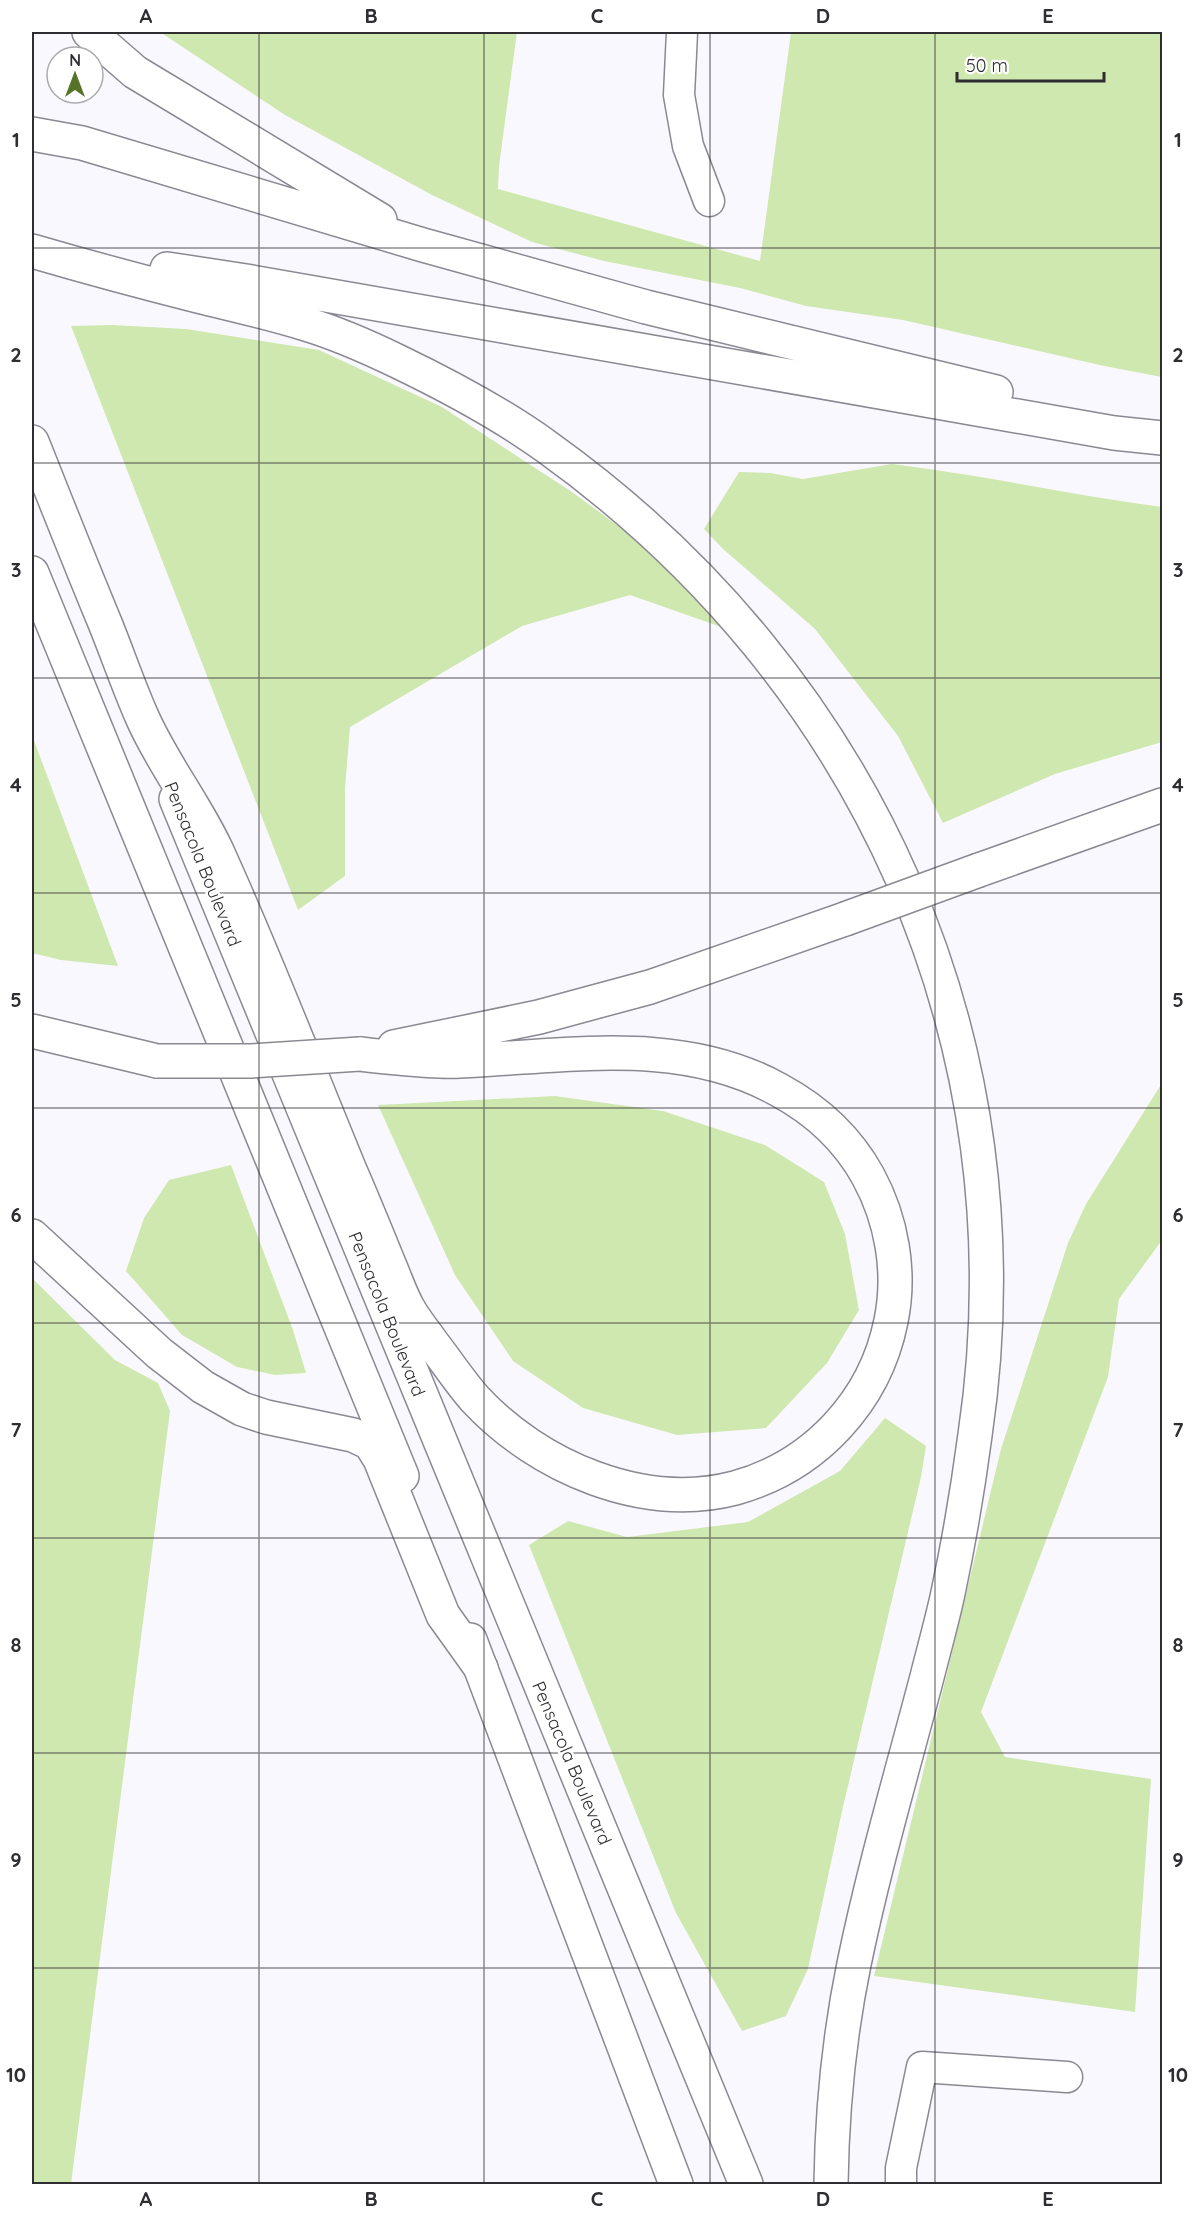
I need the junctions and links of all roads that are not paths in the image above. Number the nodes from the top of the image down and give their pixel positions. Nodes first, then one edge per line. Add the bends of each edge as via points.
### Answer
1 (89, 32) edge
2 (682, 32) edge
3 (32, 134) edge
4 (709, 201) dead end
5 (423, 245) junction
6 (32, 250) edge
7 (1114, 433) junction
8 (1162, 438) edge
9 (32, 442) edge
10 (32, 573) edge
11 (145, 723) junction
12 (1162, 805) edge
13 (32, 1031) edge
14 (32, 1051) edge
15 (360, 1054) junction
16 (157, 1061) junction
17 (32, 1236) edge
18 (481, 1668) junction
19 (1067, 2077) dead end
20 (676, 2184) edge
21 (746, 2184) edge
22 (831, 2184) edge
23 (901, 2184) edge

1 - 5 main road via 135,72
2 - 4 street via 679,95 688,146
3 - 5 main road via 92,146
5 - 7 main road via 646,308 1004,394
6 - 7 main road via 246,281
6 - 22 main road via 309,324 390,357 468,397 543,443 613,496 678,555 739,619 794,689 843,762 903,879 937,969 969,1091 984,1208 986,1328 975,1438 948,1594 853,1968 837,2073
7 - 8 main road
9 - 11 main road, Pensacola Boulevard
10 - 18 main road
11 - 15 main road via 219,854 409,1311 471,1395 494,1418 555,1460 591,1476 660,1494 695,1494 735,1488 782,1470 836,1429 856,1404 884,1351 893,1316 896,1281 887,1220 862,1164 843,1139 792,1097 732,1068 695,1058 657,1054 548,1055 443,1062
11 - 21 main road, Pensacola Boulevard
12 - 15 main road, bridge via 650,987 539,1017
13 - 16 main road
14 - 16 main road
15 - 16 main road, bridge via 250,1061
17 - 18 main road via 176,1367 219,1398 266,1417 353,1435 370,1443 443,1615
18 - 20 main road
19 - 23 street via 922,2067

